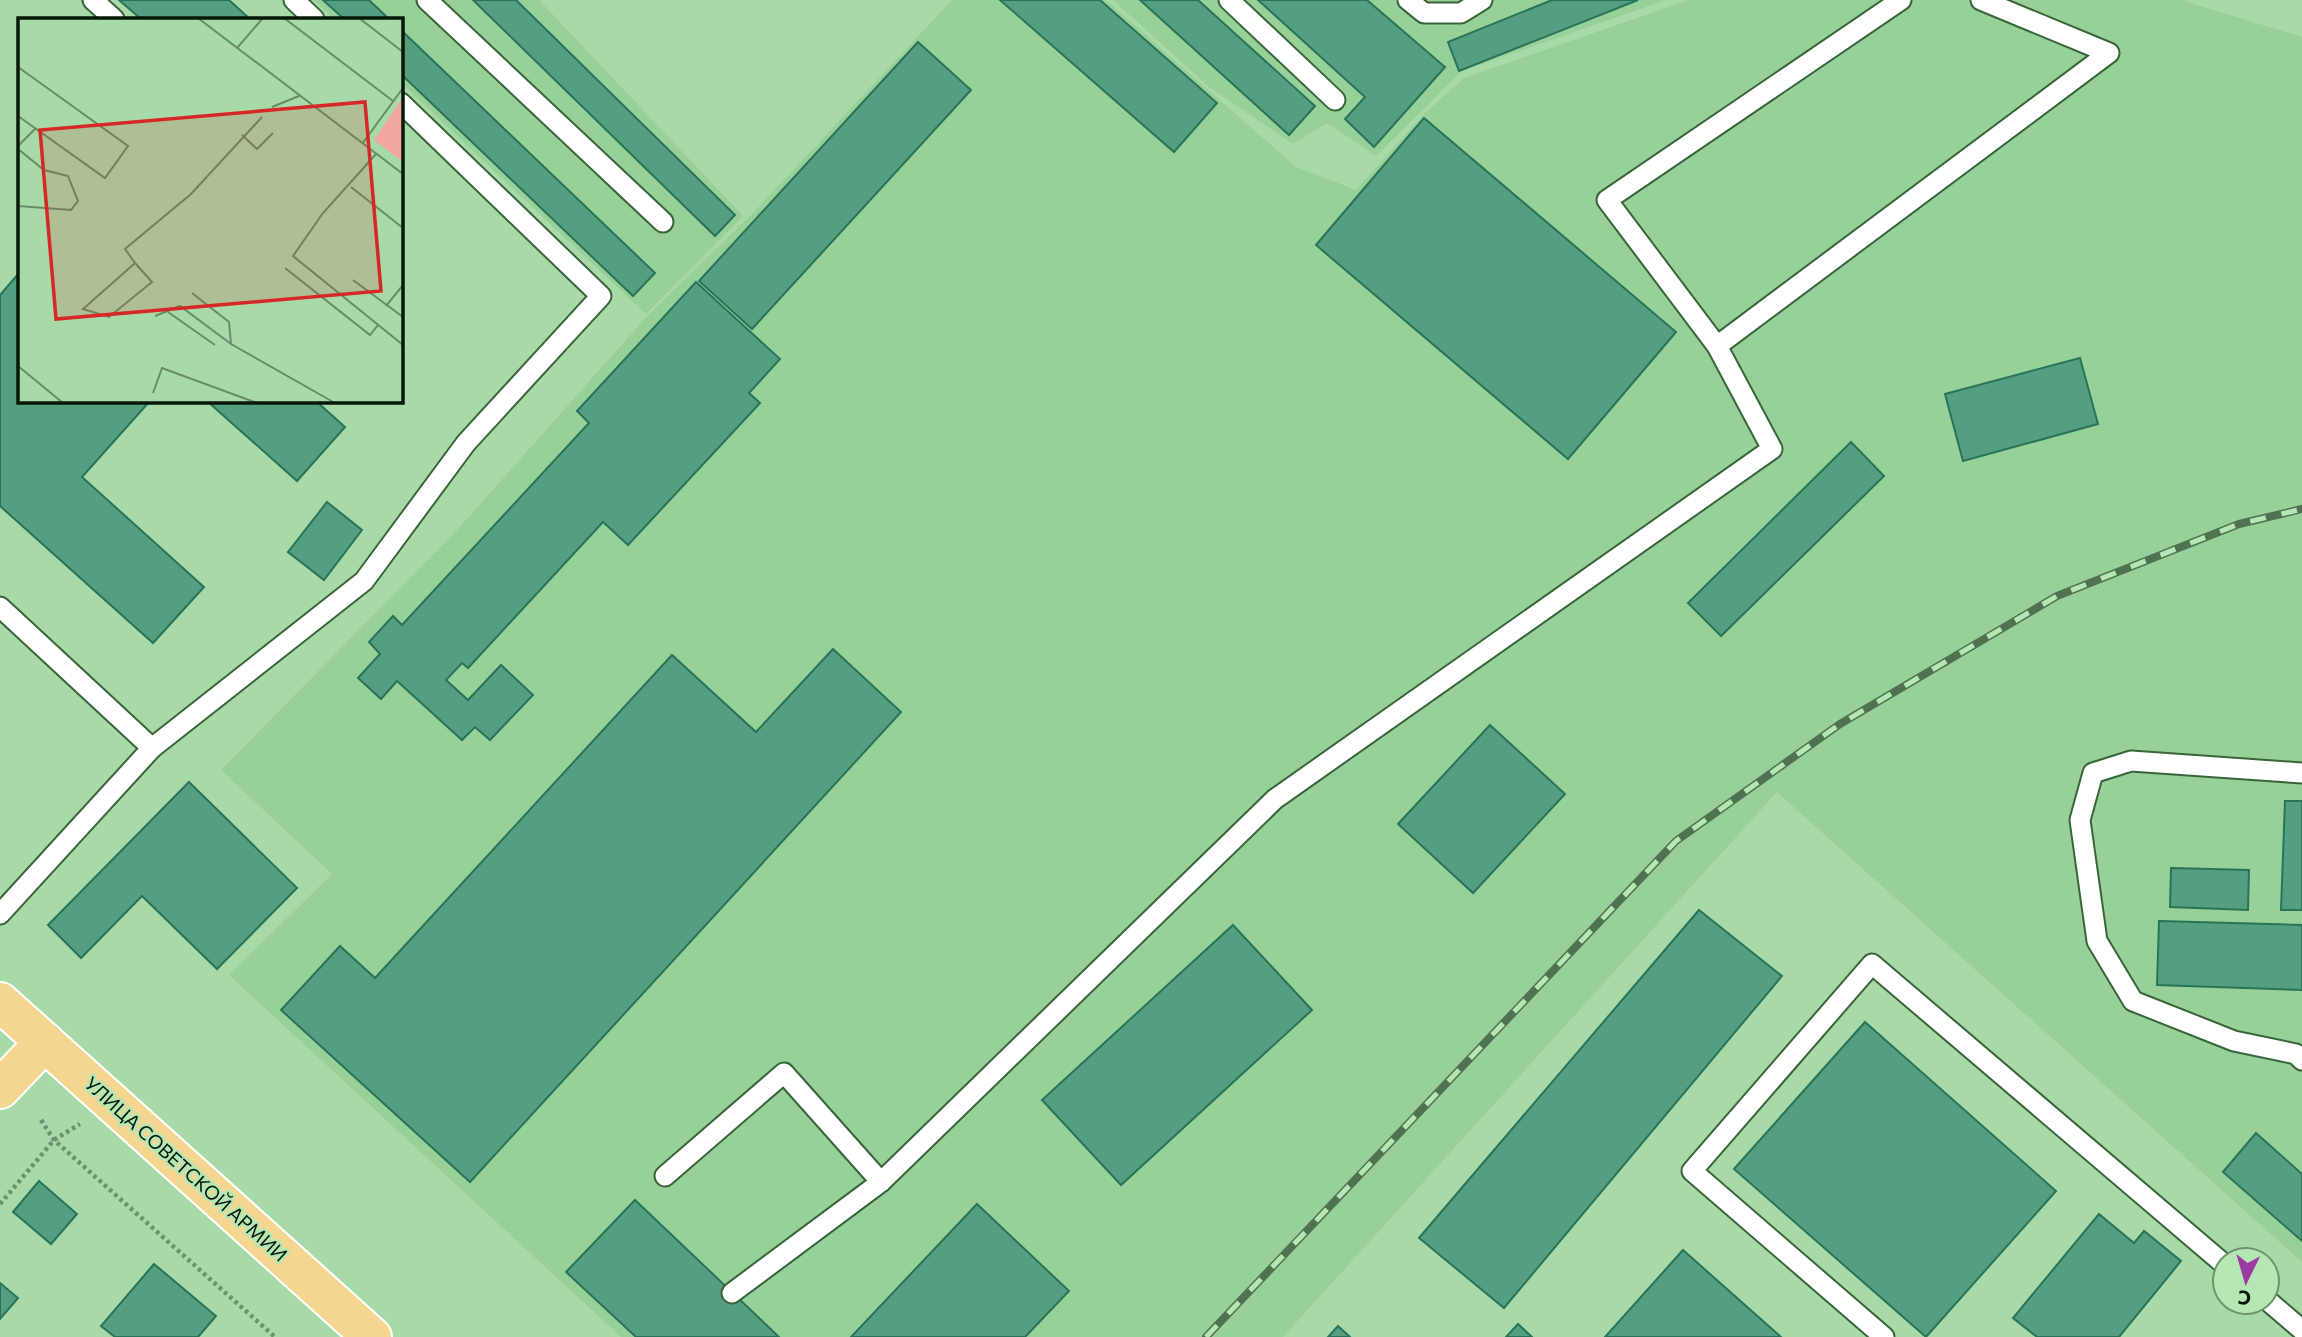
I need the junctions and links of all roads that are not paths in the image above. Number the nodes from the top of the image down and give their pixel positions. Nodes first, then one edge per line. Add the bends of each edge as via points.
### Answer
1 (93, 0) edge
2 (294, 0) edge
3 (427, 0) edge
4 (1229, 0) edge
5 (1408, 0) edge
6 (1482, 0) edge
7 (1901, 0) edge
8 (1980, 0) edge
9 (113, 18) edge
10 (313, 18) edge
11 (1335, 100) dead end
12 (402, 104) edge
13 (663, 222) dead end
14 (1717, 346) junction
15 (0, 607) edge
16 (152, 748) junction
17 (2302, 774) edge
18 (0, 914) edge
19 (0, 1002) edge
20 (46, 1042) junction
21 (2302, 1060) edge
22 (0, 1089) edge
23 (665, 1176) dead end
24 (881, 1182) junction
25 (2211, 1253) edge
26 (732, 1293) dead end
27 (2281, 1312) edge
28 (2302, 1330) edge
29 (372, 1337) edge
30 (1884, 1337) edge

1 - 9 lane
2 - 10 lane
3 - 13 lane
4 - 11 lane
5 - 6 lane via 1424,13 1461,13
7 - 14 lane via 1607,200
8 - 14 lane via 2109,53
12 - 16 lane via 601,296 466,443 365,581
14 - 24 lane via 1772,449 1275,799
15 - 16 lane
16 - 18 lane
17 - 21 lane via 2131,761 2093,772 2080,820 2097,941 2133,1002 2234,1041 2296,1054
19 - 20 main road, УЛИЦА СОВЕТСКОЙ АРМИИ
20 - 22 main road
20 - 29 main road, УЛИЦА СОВЕТСКОЙ АРМИИ
23 - 24 lane via 784,1073
24 - 26 lane
25 - 30 lane via 1872,964 1692,1171
27 - 28 lane

